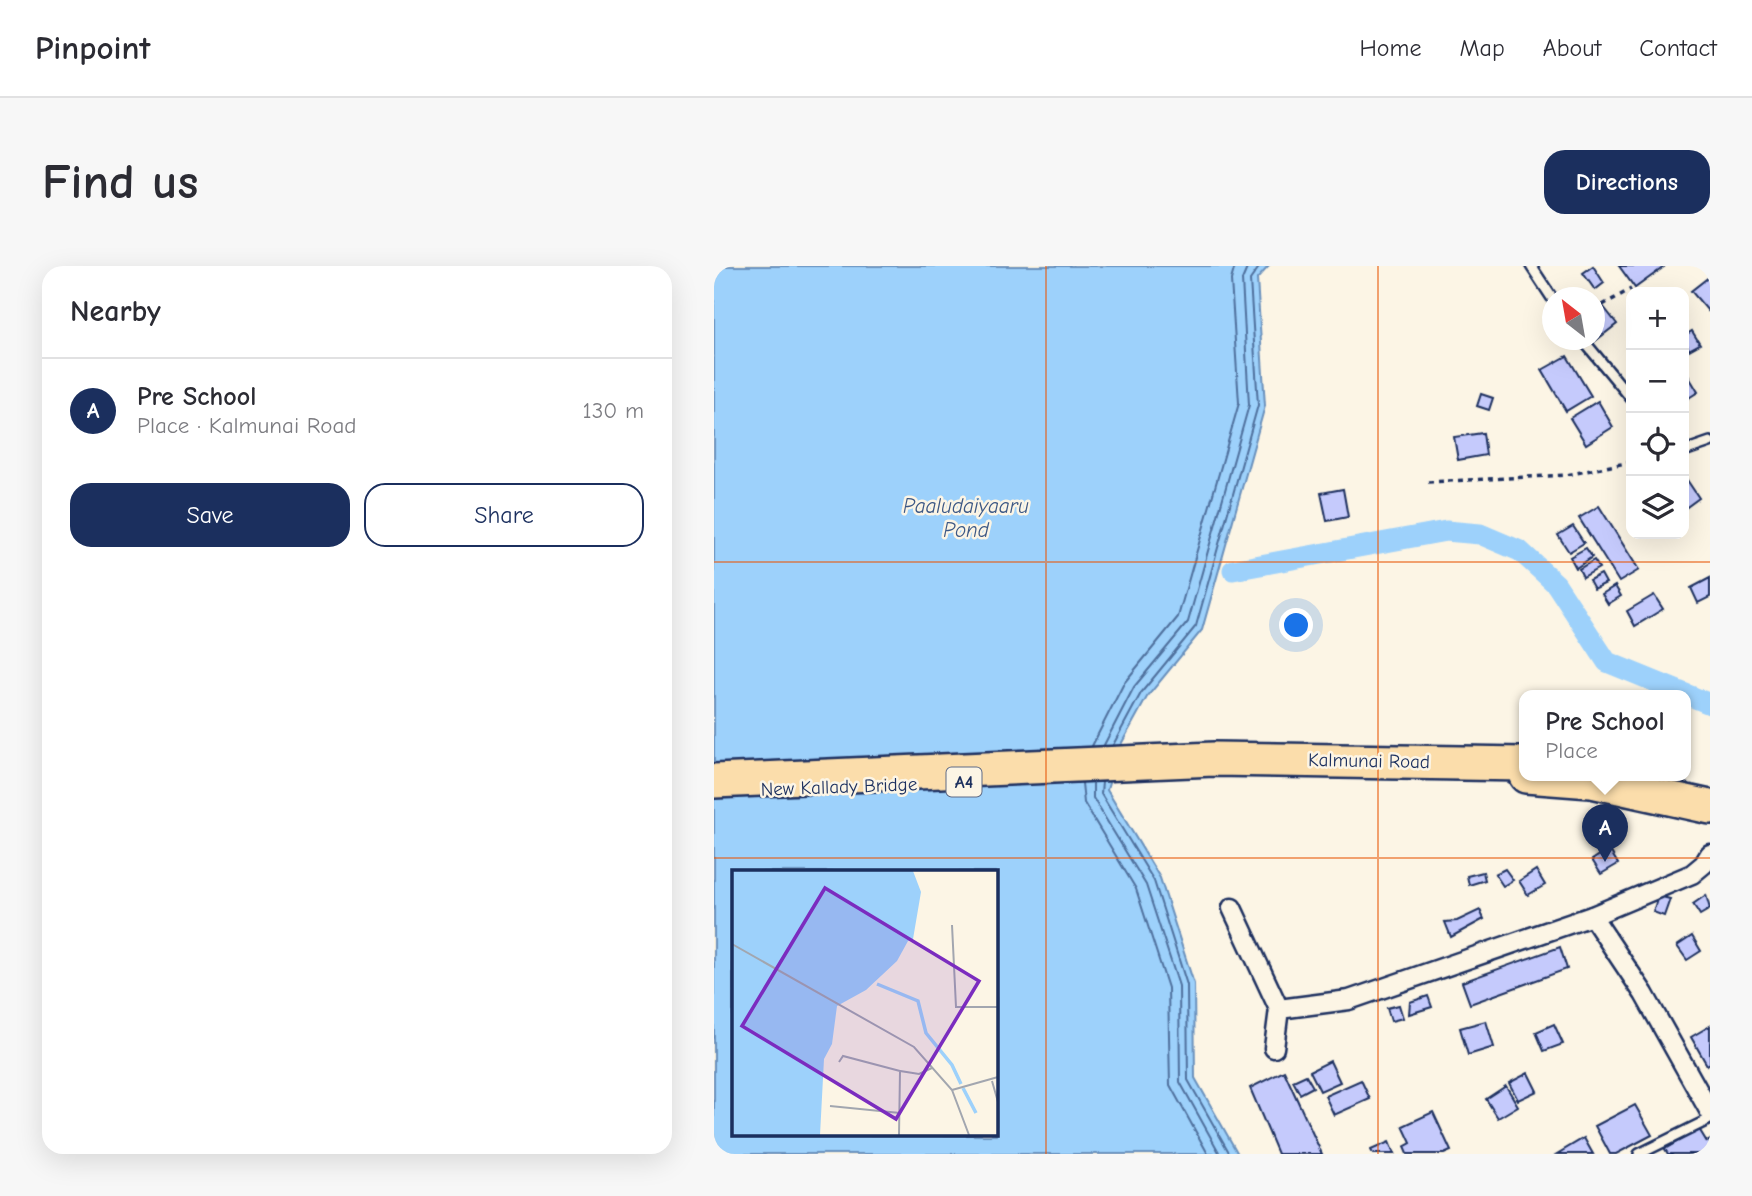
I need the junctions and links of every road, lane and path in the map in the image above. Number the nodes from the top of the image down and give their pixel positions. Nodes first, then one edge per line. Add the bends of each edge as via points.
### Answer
1 (1531, 266) edge
2 (1545, 287) edge
3 (1626, 292) edge
4 (1605, 304) edge
5 (1591, 350) edge
6 (1626, 392) edge
7 (1710, 442) edge
8 (1689, 449) edge
9 (1626, 463) edge
10 (1428, 482) dead end
11 (1519, 764) edge
12 (1214, 766) junction
13 (1519, 776) edge
14 (714, 781) edge
15 (1591, 781) edge
16 (1673, 781) edge
17 (1710, 790) edge
18 (714, 793) edge
19 (1710, 807) edge
20 (1710, 854) edge
21 (1232, 908) dead end
22 (1592, 916) junction
23 (1279, 1009) junction
24 (1274, 1048) dead end
25 (1710, 1112) edge
26 (1710, 1119) edge
27 (1639, 1154) edge

1 - 2 lane
3 - 4 path
5 - 6 lane
7 - 8 lane
9 - 10 path via 1566,475
11 - 12 highway, Kalmunai Road / A4
12 - 13 highway, Kalmunai Road / A4
12 - 14 highway, New Kallady Bridge / A4
12 - 18 highway, New Kallady Bridge / A4
15 - 19 highway, Kalmunai Road / A4
16 - 17 highway
20 - 22 street via 1692,874
21 - 23 street
22 - 23 street via 1349,1000
22 - 25 street via 1644,994
23 - 24 street
26 - 27 lane

